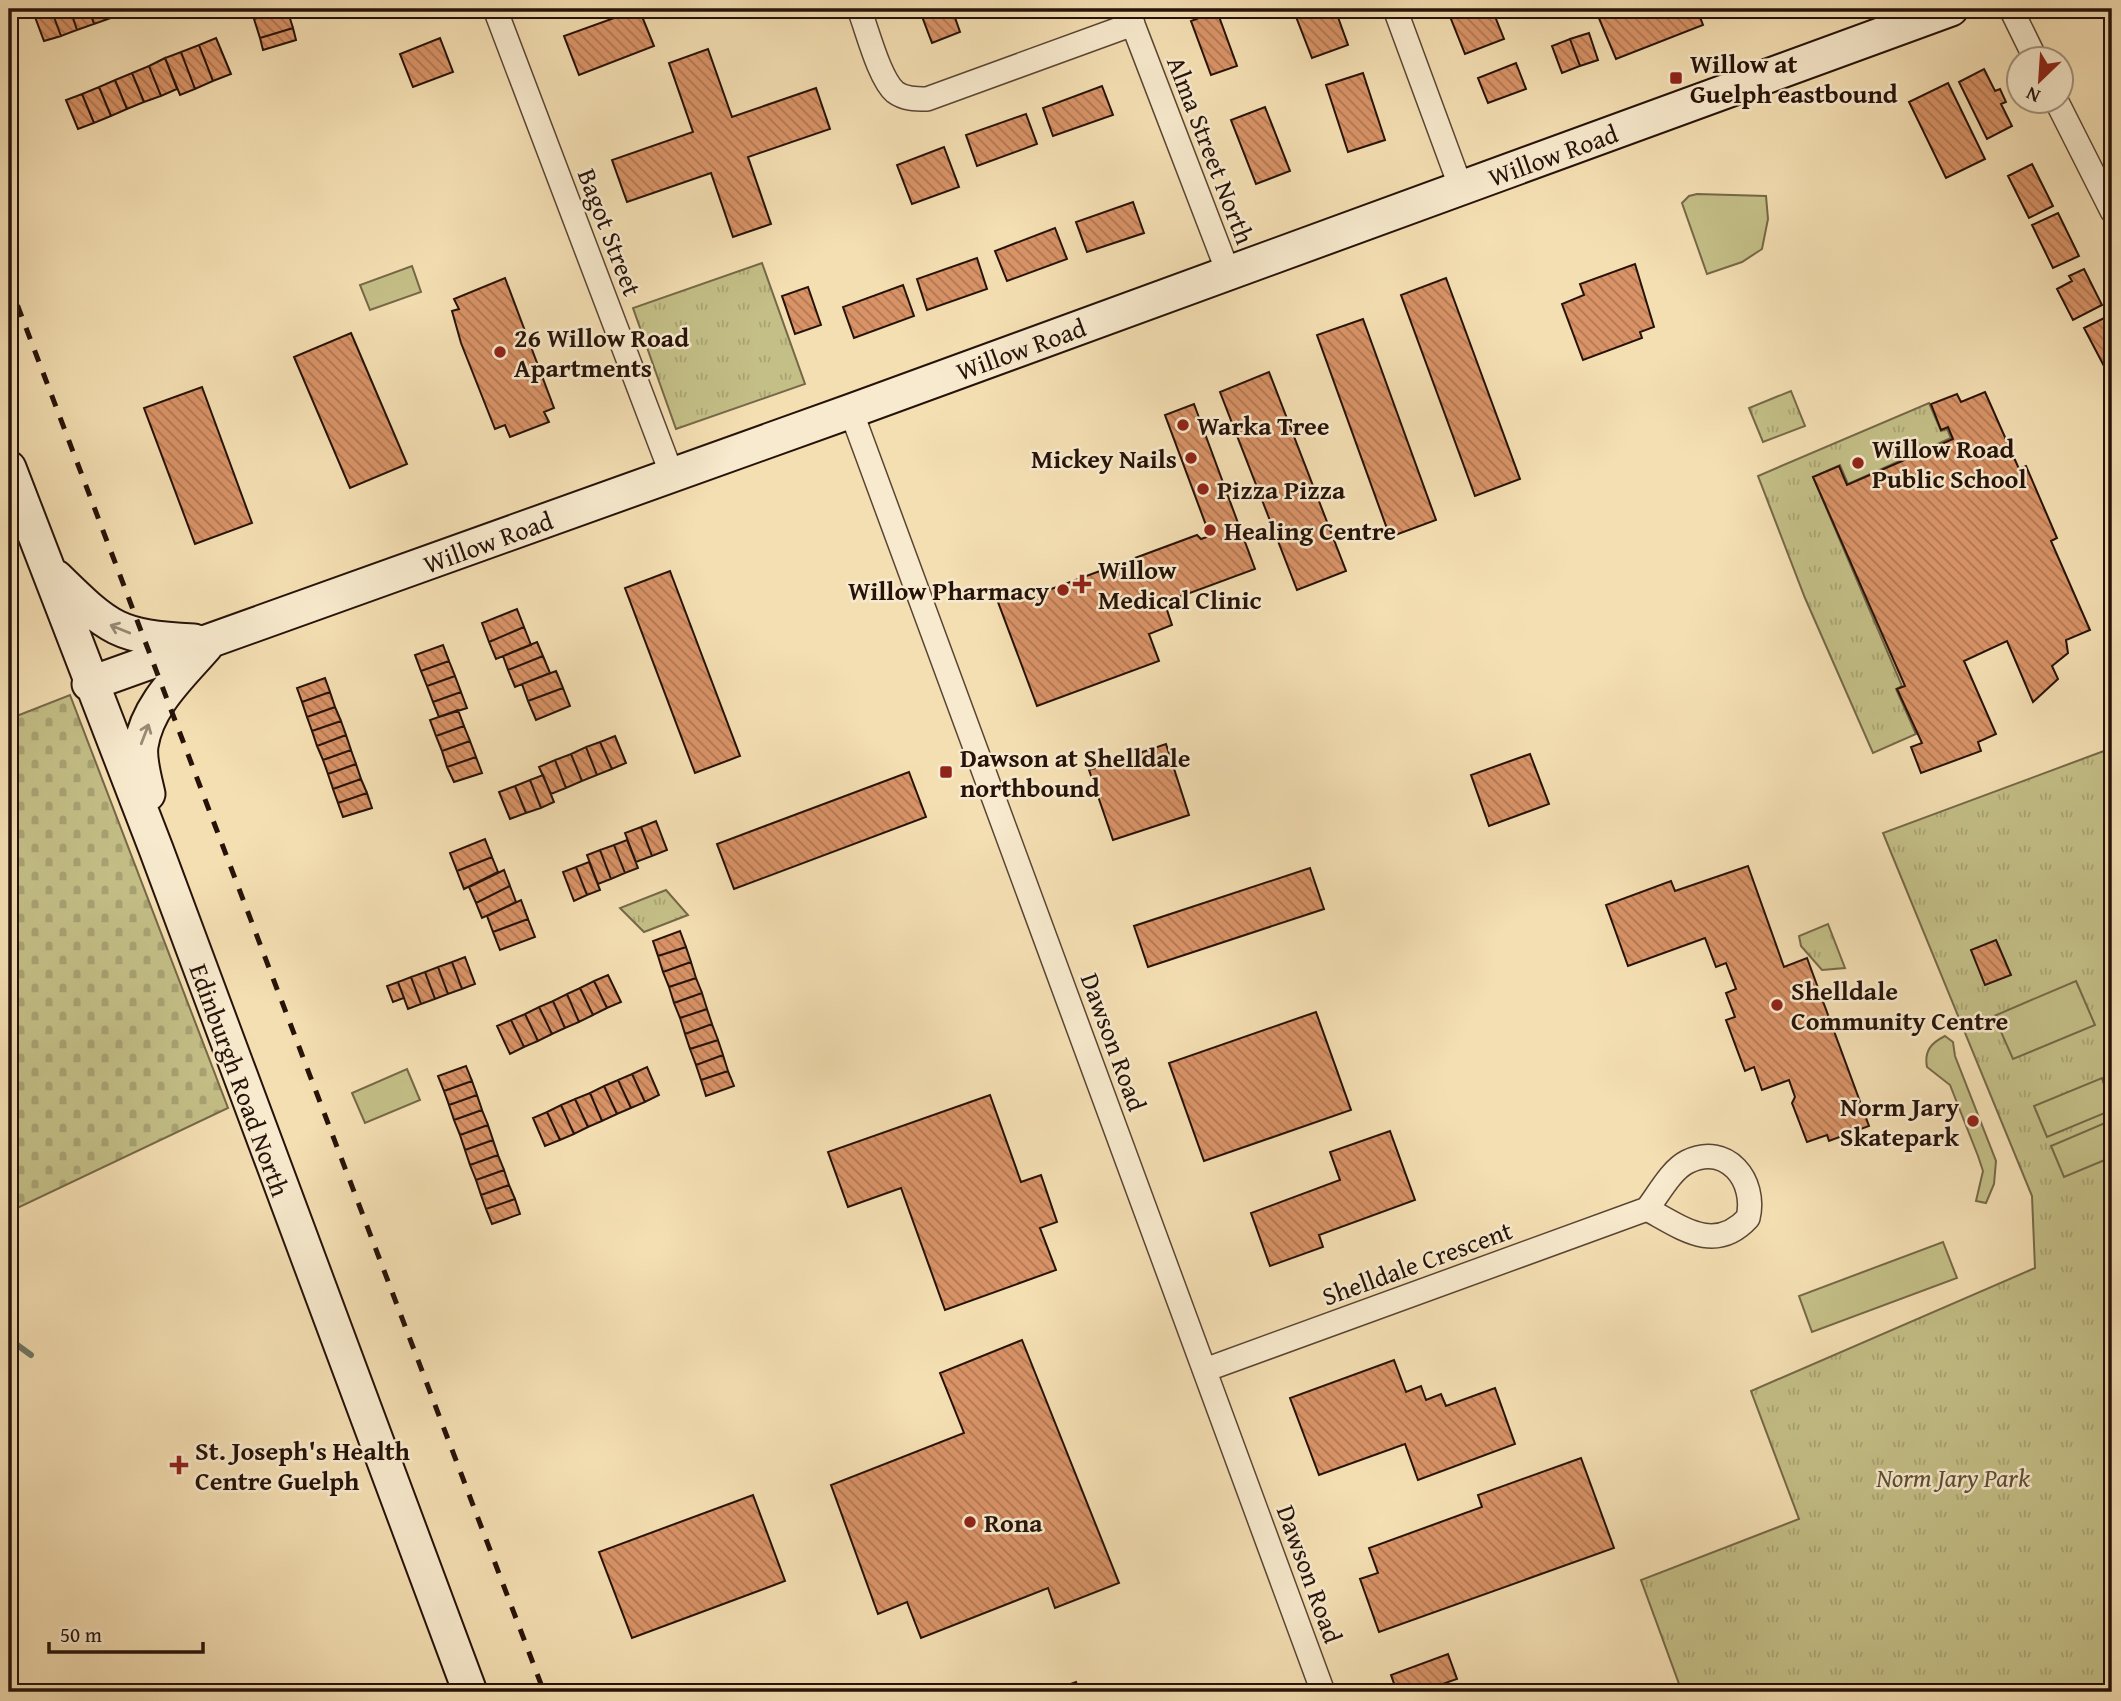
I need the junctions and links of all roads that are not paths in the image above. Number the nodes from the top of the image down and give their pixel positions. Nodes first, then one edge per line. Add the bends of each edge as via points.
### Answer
1 (495, 9) edge
2 (859, 9) edge
3 (1395, 9) edge
4 (1951, 9) edge
5 (2011, 9) edge
6 (1130, 17) edge
7 (2029, 46) edge
8 (2064, 116) edge
9 (1461, 188) junction
10 (2112, 211) edge
11 (1228, 272) junction
12 (851, 411) junction
13 (9, 468) edge
14 (672, 475) junction
15 (48, 569) junction
16 (211, 642) junction
17 (89, 684) junction
18 (156, 849) junction
19 (1647, 1209) dead end
20 (1205, 1370) junction
21 (470, 1692) edge
22 (1323, 1692) edge

1 - 14 street, Bagot Street
2 - 6 street via 886,78 895,92 909,99 927,99
3 - 9 street
4 - 9 main road, Willow Road
5 - 7 street
6 - 11 street, Alma Street North
8 - 10 street
9 - 11 main road, Willow Road
11 - 12 main road, Willow Road
12 - 14 main road, Willow Road
12 - 20 street, Dawson Road
13 - 15 main road, Edinburgh Road North
14 - 16 main road, Willow Road
16 -> 15 main road via 142,639 101,622
15 - 17 main road, Edinburgh Road North
16 - 17 main road, Willow Road
18 -> 16 main road via 141,746 163,694
17 - 18 main road, Edinburgh Road North
18 - 21 main road, Edinburgh Road North
19 - 20 street, Shelldale Crescent
20 - 22 street, Dawson Road

